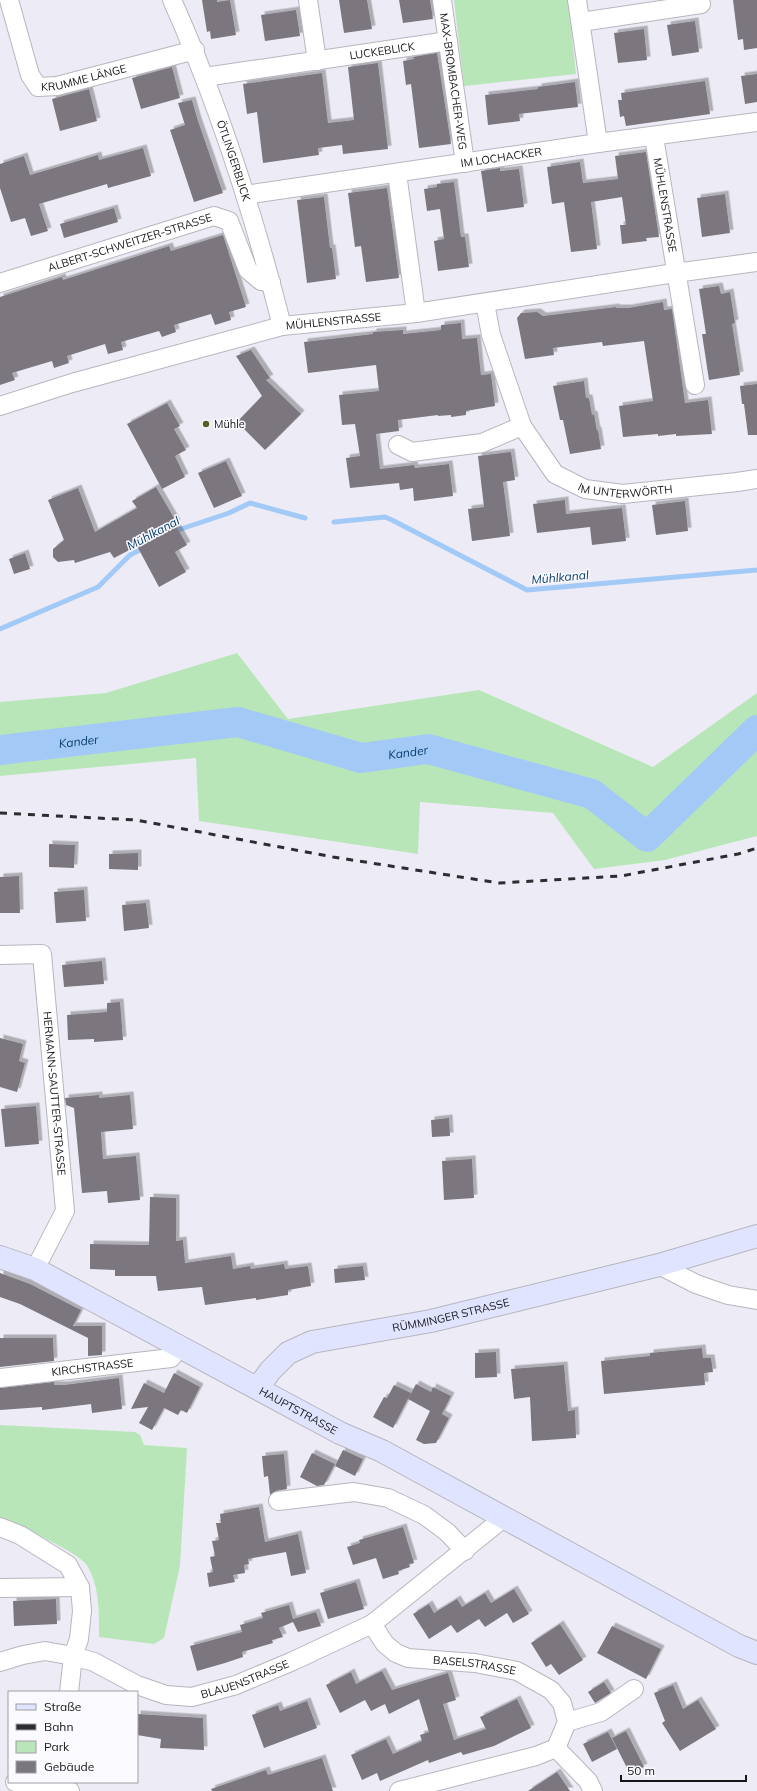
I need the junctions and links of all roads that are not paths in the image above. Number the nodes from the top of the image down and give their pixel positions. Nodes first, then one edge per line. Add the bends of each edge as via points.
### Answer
1 (9, 0) edge
2 (172, 0) edge
3 (308, 0) edge
4 (442, 0) edge
5 (577, 0) edge
6 (701, 4) dead end
7 (580, 22) junction
8 (448, 41) junction
9 (194, 50) junction
10 (317, 61) junction
11 (205, 77) junction
12 (757, 122) edge
13 (654, 137) junction
14 (598, 144) junction
15 (465, 163) junction
16 (397, 173) junction
17 (245, 195) junction
18 (757, 262) edge
19 (675, 273) junction
20 (270, 282) junction
21 (0, 283) edge
22 (485, 303) junction
23 (416, 313) junction
24 (282, 326) junction
25 (695, 385) dead end
26 (0, 406) edge
27 (522, 426) junction
28 (398, 445) dead end
29 (757, 479) edge
30 (0, 955) edge
31 (757, 1236) edge
32 (0, 1257) edge
33 (659, 1265) junction
34 (36, 1269) junction
35 (757, 1300) edge
36 (180, 1346) junction
37 (0, 1378) edge
38 (258, 1388) junction
39 (278, 1501) dead end
40 (505, 1517) junction
41 (0, 1527) edge
42 (465, 1550) junction
43 (80, 1587) junction
44 (0, 1588) edge
45 (372, 1624) junction
46 (757, 1654) edge
47 (73, 1656) junction
48 (0, 1662) edge
49 (634, 1689) dead end
50 (70, 1691) edge
51 (567, 1722) junction
52 (556, 1748) junction
53 (23, 1783) edge
54 (63, 1788) edge
55 (399, 1791) edge
56 (593, 1791) edge

1 - 9 street, KRUMME LÄNGE via 30,75 38,87 57,86
2 - 9 street, ÖTLINGERBLICK
3 - 10 street
4 - 8 street, MAX-BROMBACHER-WEG
5 - 7 street
6 - 7 street
7 - 14 street
8 - 10 street, LUCKEBLICK
8 - 15 street, MAX-BROMBACHER-WEG
9 - 11 street, ÖTLINGERBLICK
10 - 11 street, LUCKEBLICK
11 - 17 street, ÖTLINGERBLICK
12 - 13 street, IM LOCHACKER
13 - 14 street, IM LOCHACKER
13 - 19 street, MÜHLENSTRASSE
14 - 15 street, IM LOCHACKER
15 - 16 street, IM LOCHACKER
16 - 17 street, IM LOCHACKER
16 - 23 street
17 - 20 street, ÖTLINGERBLICK
18 - 19 street, MÜHLENSTRASSE
19 - 22 street, MÜHLENSTRASSE
19 - 25 street, MÜHLENSTRASSE
20 - 21 street, ALBERT-SCHWEITZER-STRASSE via 261,280 248,270 229,221 214,216
20 - 24 street, ÖTLINGERBLICK
22 - 23 street, MÜHLENSTRASSE
22 - 27 street, IM UNTERWÖRTH via 490,335
23 - 24 street, MÜHLENSTRASSE
24 - 26 street, MÜHLENSTRASSE via 72,383
27 - 28 street via 482,443 412,452
27 - 29 street, IM UNTERWÖRTH via 555,474 585,489 623,494
30 - 34 street, HERMANN-SAUTTER-STRASSE via 42,954 65,1211
31 - 33 main road, RÜMMINGER STRASSE
32 - 34 main road, HAUPTSTRASSE
33 - 35 street via 696,1284 728,1295
33 - 38 main road, RÜMMINGER STRASSE via 431,1321 312,1342 288,1353
34 - 36 main road, HAUPTSTRASSE
36 - 37 street, KIRCHSTRASSE via 171,1358
36 - 38 main road, HAUPTSTRASSE
38 - 40 main road, HAUPTSTRASSE
39 - 42 street via 354,1492 388,1498 424,1515 447,1532
40 - 42 street, BLAUENSTRASSE
40 - 46 main road, HAUPTSTRASSE
41 - 43 street via 20,1535 68,1565
42 - 45 street, BLAUENSTRASSE
43 - 44 street
43 - 47 street via 82,1611 79,1639
45 - 47 street, BLAUENSTRASSE via 236,1685 192,1697 166,1695 137,1685 94,1662
45 - 51 street, BASELSTRASSE via 385,1644 408,1658 476,1663 517,1672 551,1690 562,1703
47 - 48 street, BLAUENSTRASSE via 44,1651
47 - 50 street
49 - 51 street via 601,1712
51 - 52 street
52 - 55 street via 536,1756
52 - 56 street via 588,1781
53 - 54 street

